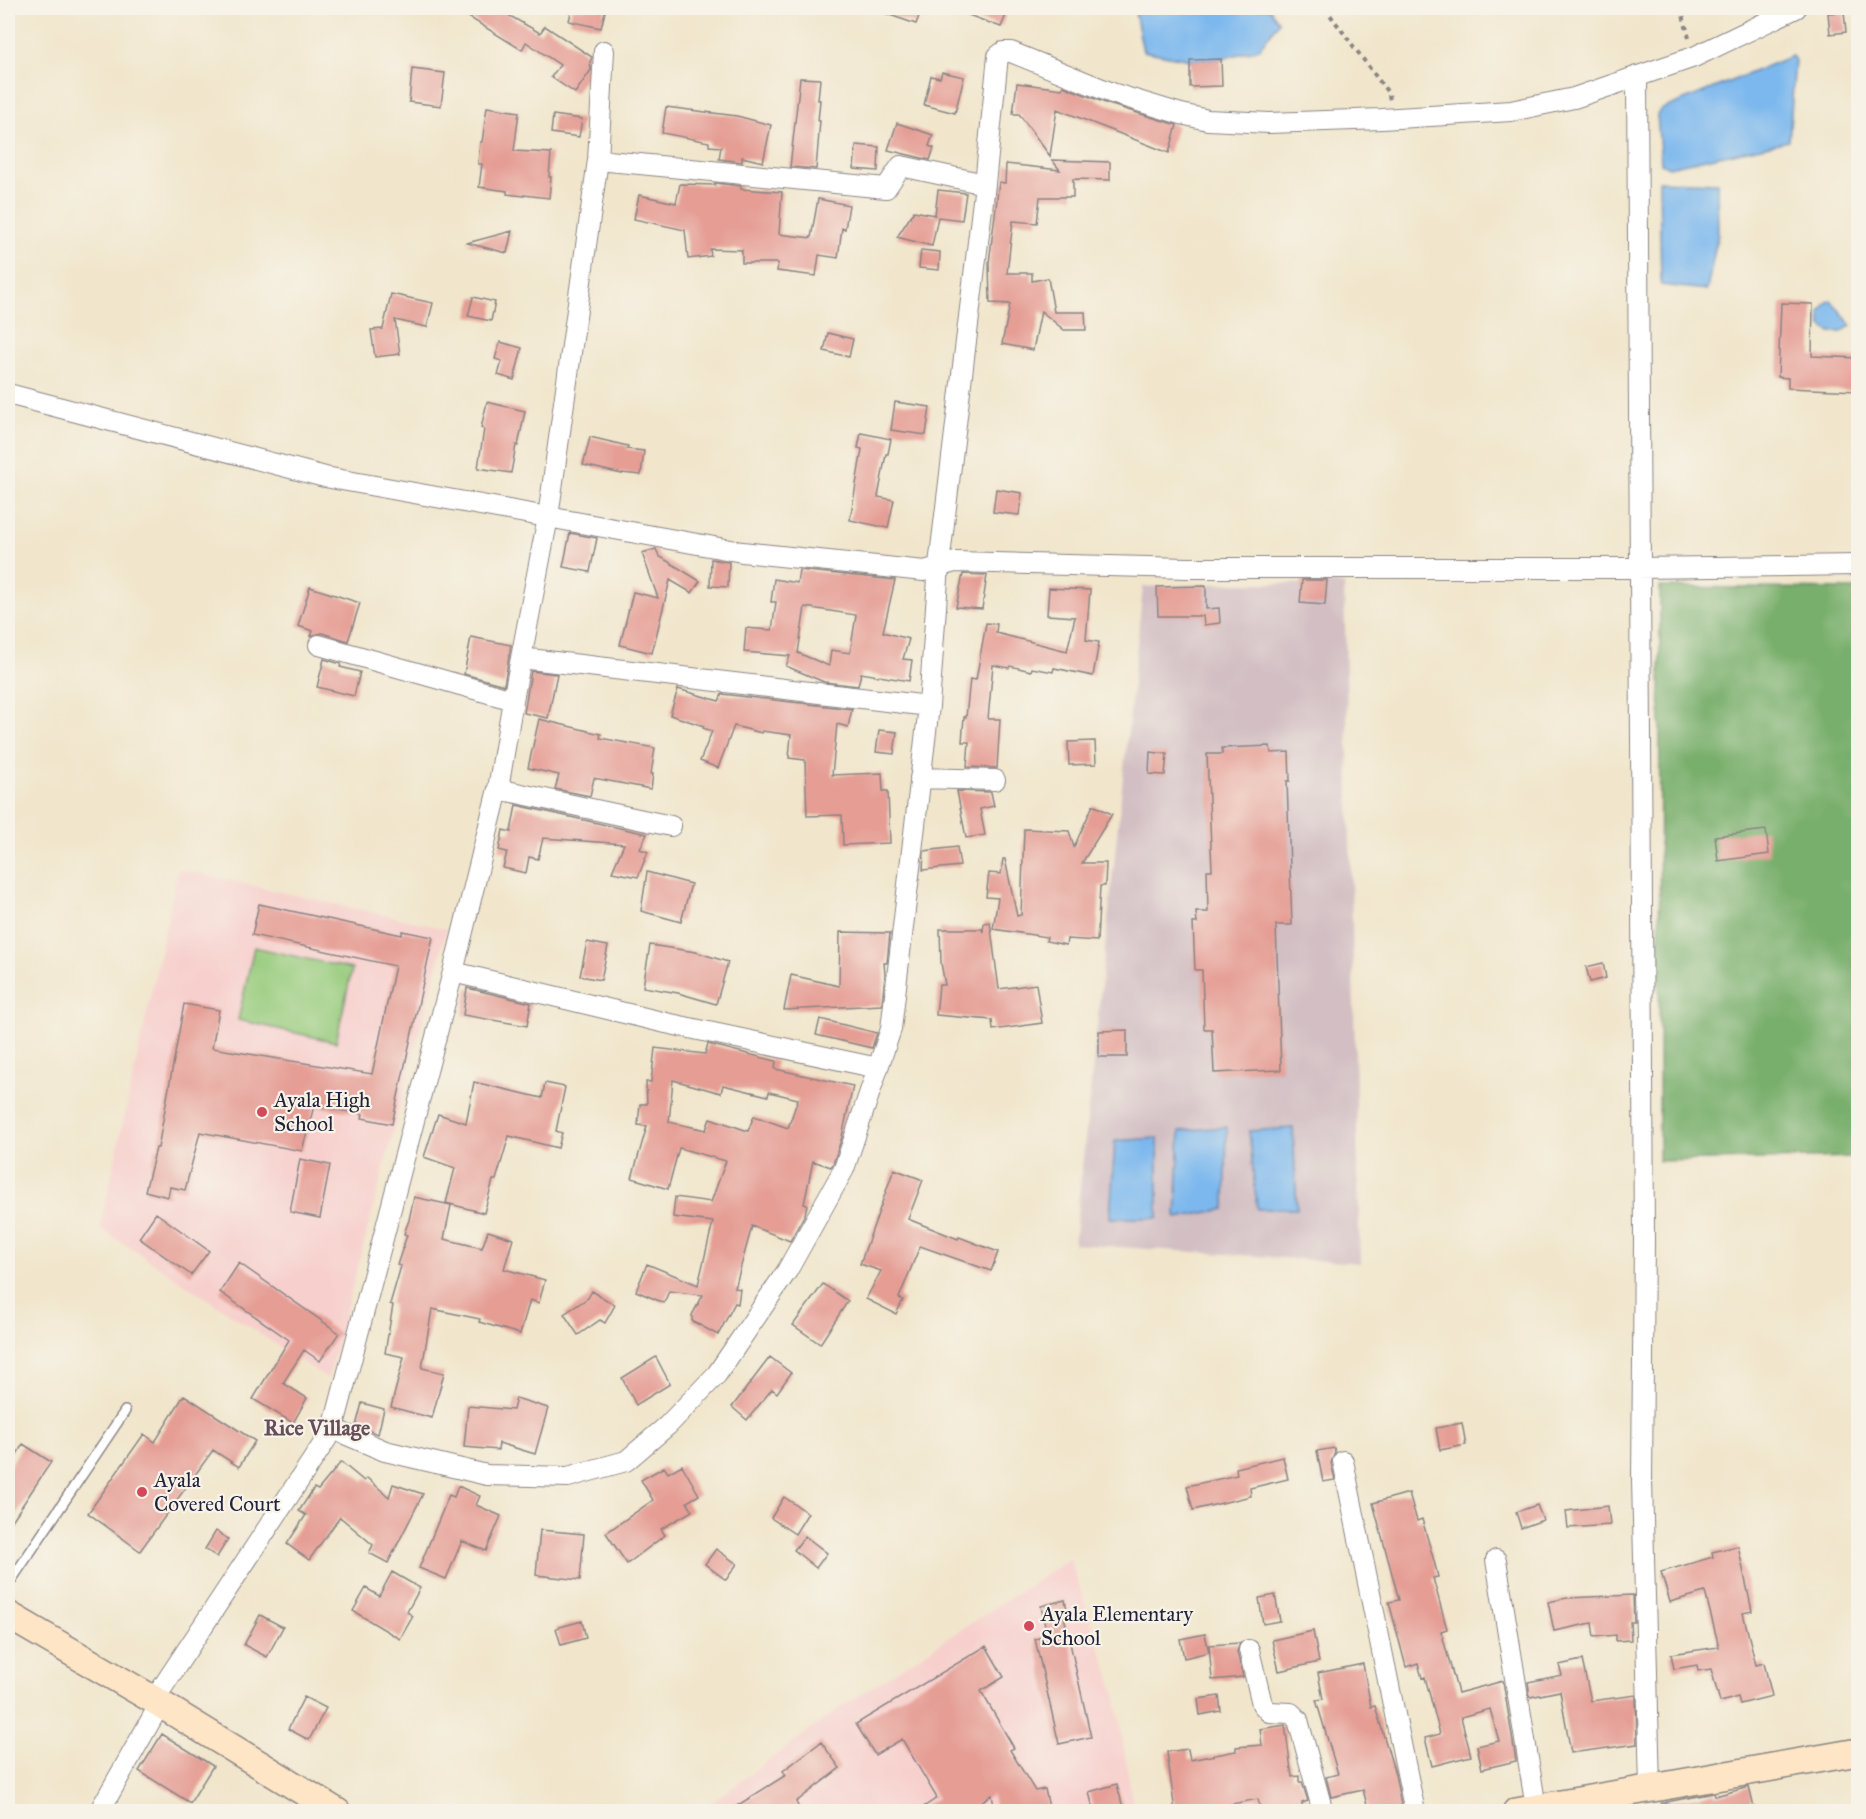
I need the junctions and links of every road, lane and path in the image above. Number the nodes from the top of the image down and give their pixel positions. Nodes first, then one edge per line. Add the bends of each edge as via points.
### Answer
1 (1325, 8) edge
2 (1693, 8) edge
3 (1796, 8) edge
4 (604, 51) dead end
5 (1694, 57) junction
6 (1637, 76) junction
7 (1391, 118) junction
8 (598, 160) junction
9 (985, 184) junction
10 (8, 394) edge
11 (548, 517) junction
12 (1858, 564) edge
13 (939, 566) junction
14 (1638, 568) junction
15 (319, 645) dead end
16 (521, 658) junction
17 (513, 700) junction
18 (929, 706) junction
19 (920, 778) junction
20 (995, 780) dead end
21 (498, 789) junction
22 (671, 826) dead end
23 (453, 972) junction
24 (878, 1068) junction
25 (125, 1412) dead end
26 (333, 1429) junction
27 (1343, 1461) dead end
28 (1496, 1560) dead end
29 (8, 1585) edge
30 (8, 1615) edge
31 (1249, 1650) dead end
32 (157, 1702) junction
33 (1858, 1752) edge
34 (1650, 1787) junction
35 (1526, 1810) edge
36 (99, 1812) edge
37 (337, 1812) edge
38 (1323, 1812) edge
39 (1415, 1812) edge

1 - 7 path via 1389,94
2 - 5 path via 1683,15
3 - 5 street
4 - 8 street
5 - 6 street
6 - 7 street via 1574,98 1511,111
6 - 14 street
7 - 9 street via 1269,123 1208,120 1112,93 1003,52 998,56
8 - 9 street via 886,188 901,166
8 - 11 street
9 - 13 street
10 - 11 street via 325,477
11 - 13 street via 742,552 924,571
11 - 16 street
12 - 14 street
13 - 14 street via 955,562 1186,568
13 - 18 street
14 - 34 street via 1644,1227 1642,1481
15 - 17 street
16 - 17 street
16 - 18 street
17 - 21 street
18 - 19 street
19 - 20 street
19 - 24 street via 891,1029
21 - 22 street
21 - 23 street
23 - 24 street
23 - 26 street
24 - 26 street via 844,1169 787,1271 717,1374 668,1425 626,1461 568,1477 487,1475 385,1451
25 - 29 lane
26 - 32 street
27 - 39 street
28 - 35 street
30 - 32 street
31 - 38 street via 1262,1704 1269,1712 1292,1713 1298,1720
32 - 36 street
32 - 37 street
33 - 34 street
34 - 35 street

